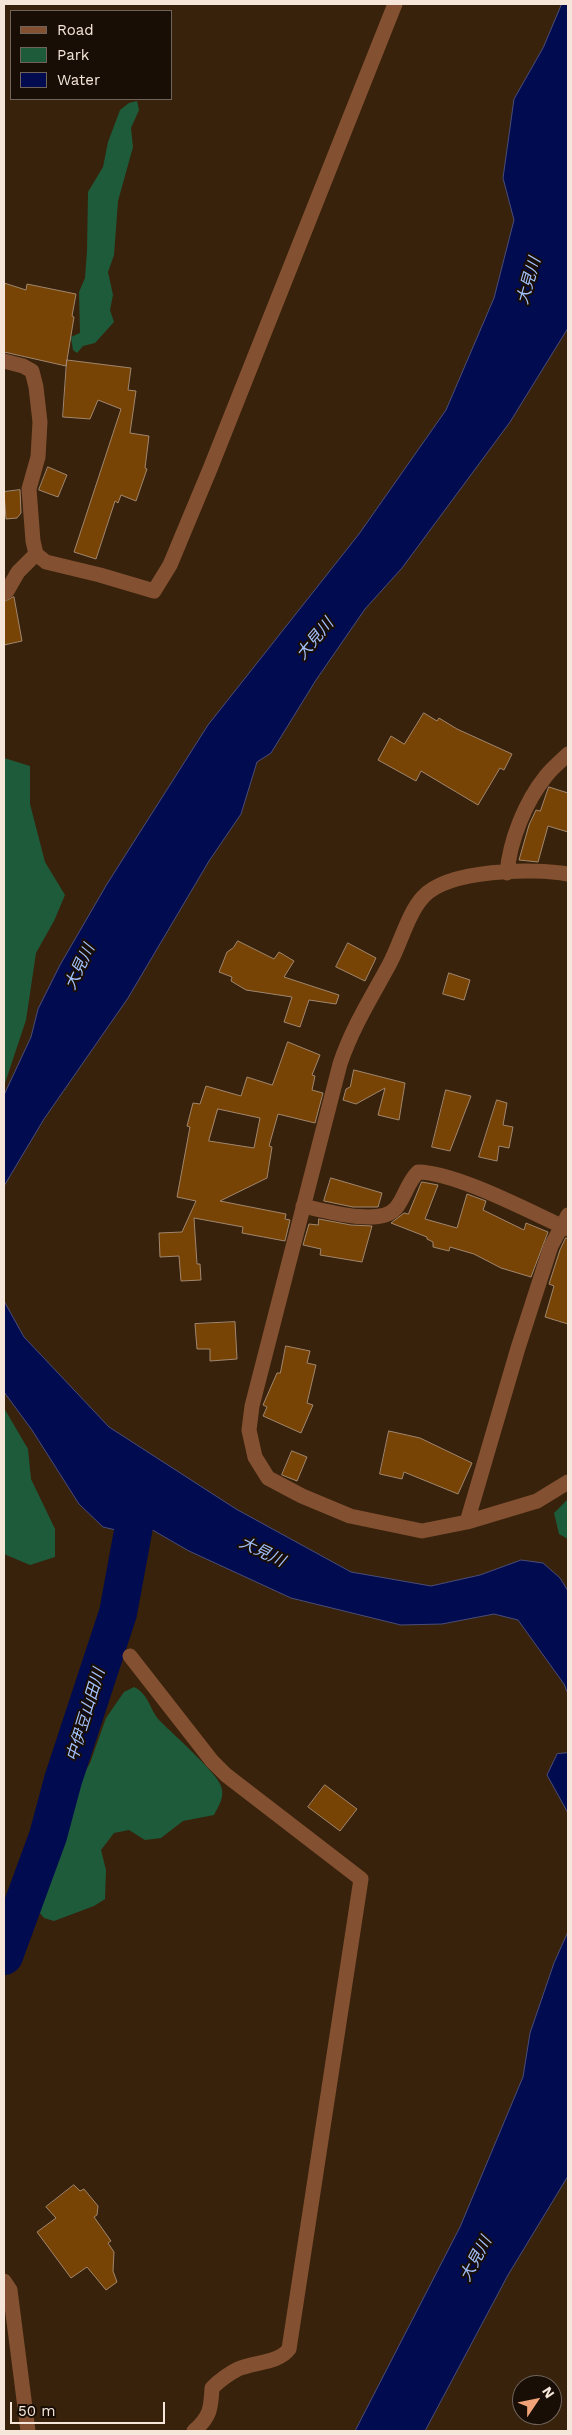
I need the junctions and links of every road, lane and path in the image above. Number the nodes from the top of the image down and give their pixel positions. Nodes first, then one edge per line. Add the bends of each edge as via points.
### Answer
1 (395, 4) edge
2 (4, 361) edge
3 (36, 554) junction
4 (4, 593) edge
5 (568, 754) edge
6 (507, 873) junction
7 (568, 874) edge
8 (303, 1206) junction
9 (566, 1224) edge
10 (568, 1482) edge
11 (467, 1522) junction
12 (130, 1656) dead end
13 (4, 2281) edge
14 (28, 2431) edge
15 (194, 2431) edge

1 - 3 street via 214,459 161,582 154,591 46,562
2 - 3 street via 32,371 36,387 40,436 28,500
3 - 4 street
5 - 6 street via 533,795 514,840
6 - 7 street via 552,871
6 - 8 street via 469,875 451,880 433,888 422,898 350,1035
8 - 9 street via 371,1218 383,1217 396,1208 410,1180 418,1172 428,1172
8 - 11 street via 252,1406 249,1430 255,1457 268,1478 350,1516 422,1531
9 - 11 street via 552,1246 518,1348
10 - 11 street via 536,1500
12 - 15 street via 212,1762 361,1879 289,2349 284,2356 239,2369 221,2379 212,2388 211,2407 206,2420
13 - 14 street via 10,2290

